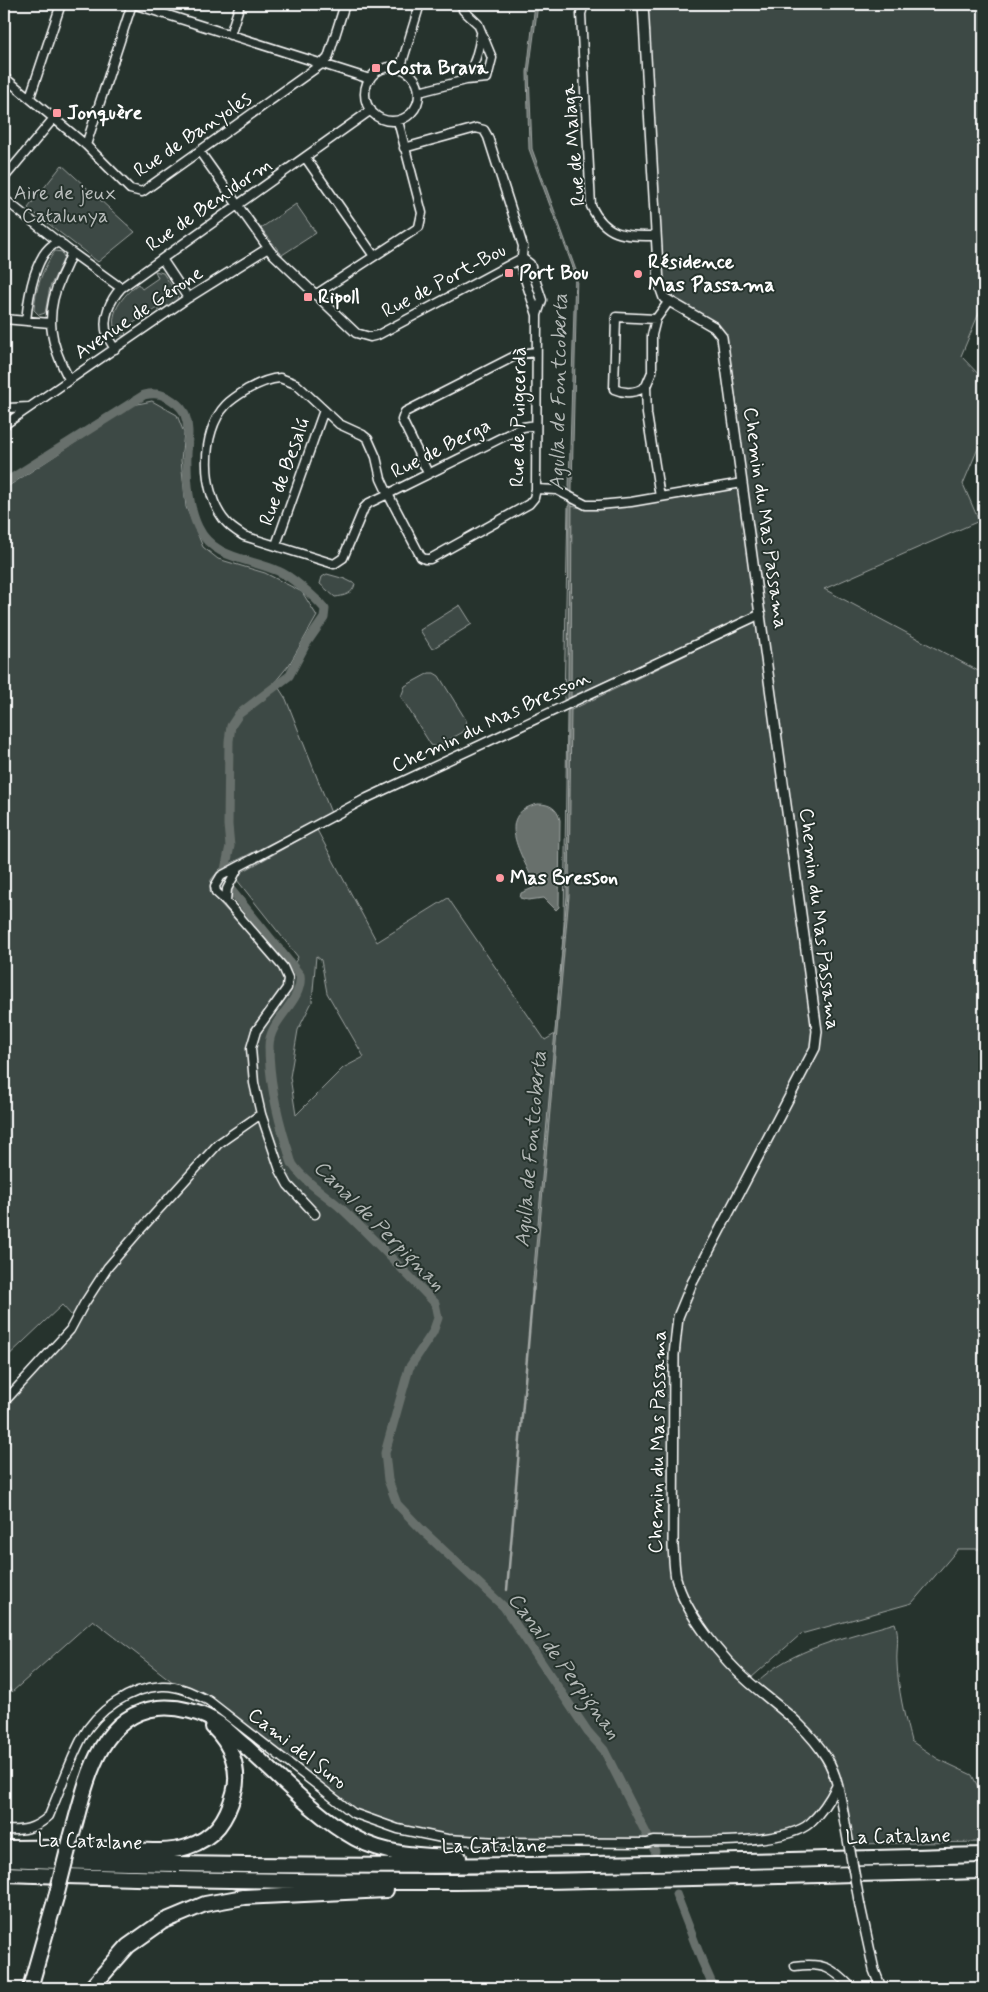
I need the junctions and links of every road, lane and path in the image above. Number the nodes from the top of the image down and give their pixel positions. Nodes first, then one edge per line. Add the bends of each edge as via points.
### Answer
1 (61, 4) edge
2 (132, 4) edge
3 (240, 4) edge
4 (345, 4) edge
5 (420, 4) edge
6 (463, 4) edge
7 (584, 4) edge
8 (643, 4) edge
9 (481, 34) junction
10 (230, 35) junction
11 (323, 63) junction
12 (400, 68) junction
13 (4, 77) edge
14 (370, 79) junction
15 (466, 80) junction
16 (419, 92) junction
17 (30, 97) junction
18 (371, 110) junction
19 (54, 118) junction
20 (398, 121) junction
21 (86, 145) junction
22 (404, 148) junction
23 (200, 152) junction
24 (305, 156) junction
25 (4, 178) edge
26 (4, 199) edge
27 (238, 206) junction
28 (656, 236) junction
29 (60, 242) junction
30 (268, 248) junction
31 (71, 252) junction
32 (374, 256) junction
33 (522, 258) junction
34 (162, 259) junction
35 (121, 288) junction
36 (315, 295) junction
37 (188, 298) junction
38 (669, 301) junction
39 (537, 315) joint
40 (4, 319) edge
41 (656, 319) junction
42 (26, 321) junction
43 (50, 323) junction
44 (115, 349) junction
45 (536, 352) junction
46 (68, 379) junction
47 (646, 386) junction
48 (4, 406) edge
49 (29, 407) junction
50 (324, 410) junction
51 (4, 425) edge
52 (536, 425) junction
53 (428, 474) junction
54 (742, 483) junction
55 (536, 489) junction
56 (388, 494) junction
57 (660, 497) junction
58 (276, 545) junction
59 (760, 614) junction
60 (239, 867) junction
61 (226, 901) junction
62 (260, 1114) junction
63 (315, 1214) dead end
64 (4, 1402) edge
65 (197, 1714) junction
66 (837, 1785) junction
67 (4, 1830) edge
68 (4, 1848) edge
69 (984, 1855) edge
70 (4, 1859) edge
71 (516, 1866) junction
72 (984, 1871) edge
73 (4, 1874) edge
74 (436, 1882) junction
75 (795, 1966) dead end
76 (30, 1988) edge
77 (91, 1988) edge
78 (852, 1988) edge
79 (881, 1988) edge

1 - 17 street
2 - 10 street
2 - 21 street
3 - 10 street
4 - 11 street via 328,58
5 - 12 street
6 - 9 street via 463,10 478,24
7 - 28 street, Rue de Malaga via 581,14 591,206 605,227 618,234
8 - 28 street
9 - 15 street
9 - 15 street via 492,58 487,78
10 - 11 street
11 - 14 street
11 - 23 street, Rue de Banyoles
12 - 14 street via 384,69
12 - 16 street via 412,76
13 - 17 street, Rue de Banyoles
14 - 18 street via 365,95
15 - 16 street
16 - 20 street via 413,111
17 - 19 street, Rue de Banyoles
18 - 20 street via 384,120
18 - 24 street, Rue de Benidorm
19 - 21 street, Rue de Banyoles
19 - 25 street
20 - 22 street
21 - 23 street, Rue de Banyoles via 136,192 151,187
22 - 32 street via 422,213 421,221 415,231
22 - 33 street, Rue de Port-Bou via 476,128 484,130 523,246
23 - 27 street, Rue de Port-Bou
24 - 27 street, Rue de Benidorm
24 - 32 street
26 - 29 street
27 - 30 street, Rue de Port-Bou
27 - 34 street, Rue de Benidorm
28 - 38 street via 659,284 664,298
29 - 31 street
29 - 42 street via 48,248 38,267
30 - 36 street, Rue de Port-Bou
30 - 37 street, Avenue de Gérone
31 - 35 street
31 - 43 street via 52,304
32 - 36 street
33 - 36 street, Rue de Port-Bou via 370,337 356,333
33 - 39 street, Rue de Port-Bou via 530,264 542,300
34 - 35 street, Rue de Benidorm
34 - 37 street
35 - 44 street, Rue de Benidorm via 108,306 106,320 106,334
37 - 44 street, Avenue de Gérone
38 - 41 street
38 - 54 street, Chemin du Mas Passama via 714,327 722,337
39 - 45 street, Rue de Puigcerdà
40 - 42 street
41 - 47 street via 652,335 652,372
41 - 47 street via 616,317 614,389 630,392
42 - 43 street
43 - 46 street via 55,349
44 - 46 street, Avenue de Gérone
45 - 52 street, Rue de Puigcerdà
45 - 53 street via 519,354 405,412 402,420
46 - 49 street, Avenue de Gérone
47 - 57 street via 646,414
48 - 49 street
49 - 51 street, Avenue de Gérone
50 - 56 street via 339,424 368,439
50 - 58 street, Rue de Besalú
50 - 58 street via 296,384 280,378 270,379 236,396 226,405 209,436 208,483 215,505 225,521 244,536
52 - 53 street, Rue de Berga via 523,426
52 - 55 street, Rue de Puigcerdà
53 - 56 street, Rue de Berga
54 - 57 street
54 - 59 street, Chemin du Mas Passama
55 - 56 street, Rue de Puigcerdà via 529,504 425,559
55 - 57 street via 557,490 586,505
56 - 58 street, Rue de Berga via 364,508 343,558 334,564
59 - 60 street, Chemin du Mas Bresson via 367,798
59 - 66 street, Chemin du Mas Passama via 817,1031 815,1048 692,1283 678,1317 674,1355 673,1547 676,1577 684,1600 710,1641 748,1680 802,1726 827,1758
60 - 61 street via 226,889
60 - 61 street, Chemin du Mas Bresson via 216,881 216,892
61 - 62 street, Chemin du Mas Bresson via 283,967 288,978 287,988 256,1031 251,1048
62 - 63 street, Chemin du Mas Bresson via 288,1186
62 - 64 street via 218,1144 141,1229 108,1267 70,1330
65 - 68 highway via 218,1732 231,1751 236,1768 236,1787 229,1812 217,1829 206,1837 186,1847 160,1850
65 - 71 highway via 218,1723 309,1804 356,1838 397,1852 487,1858
65 - 76 highway, bridge via 178,1708 150,1709 117,1727 105,1741 86,1787
66 - 67 street, Cami del Suro via 809,1824 782,1836 651,1842 447,1839 398,1829 353,1812 209,1701 187,1690 163,1686 128,1694 100,1714 82,1737 48,1816 38,1826
66 - 79 street, Chemin du Mas Passama, bridge via 860,1906
69 - 71 highway, La Catalane
70 - 71 highway, La Catalane via 292,1866
72 - 74 highway, La Catalane
73 - 74 highway, La Catalane
74 - 77 highway via 407,1890 244,1897 205,1904 162,1922 128,1946
75 - 78 street via 824,1967 837,1973

